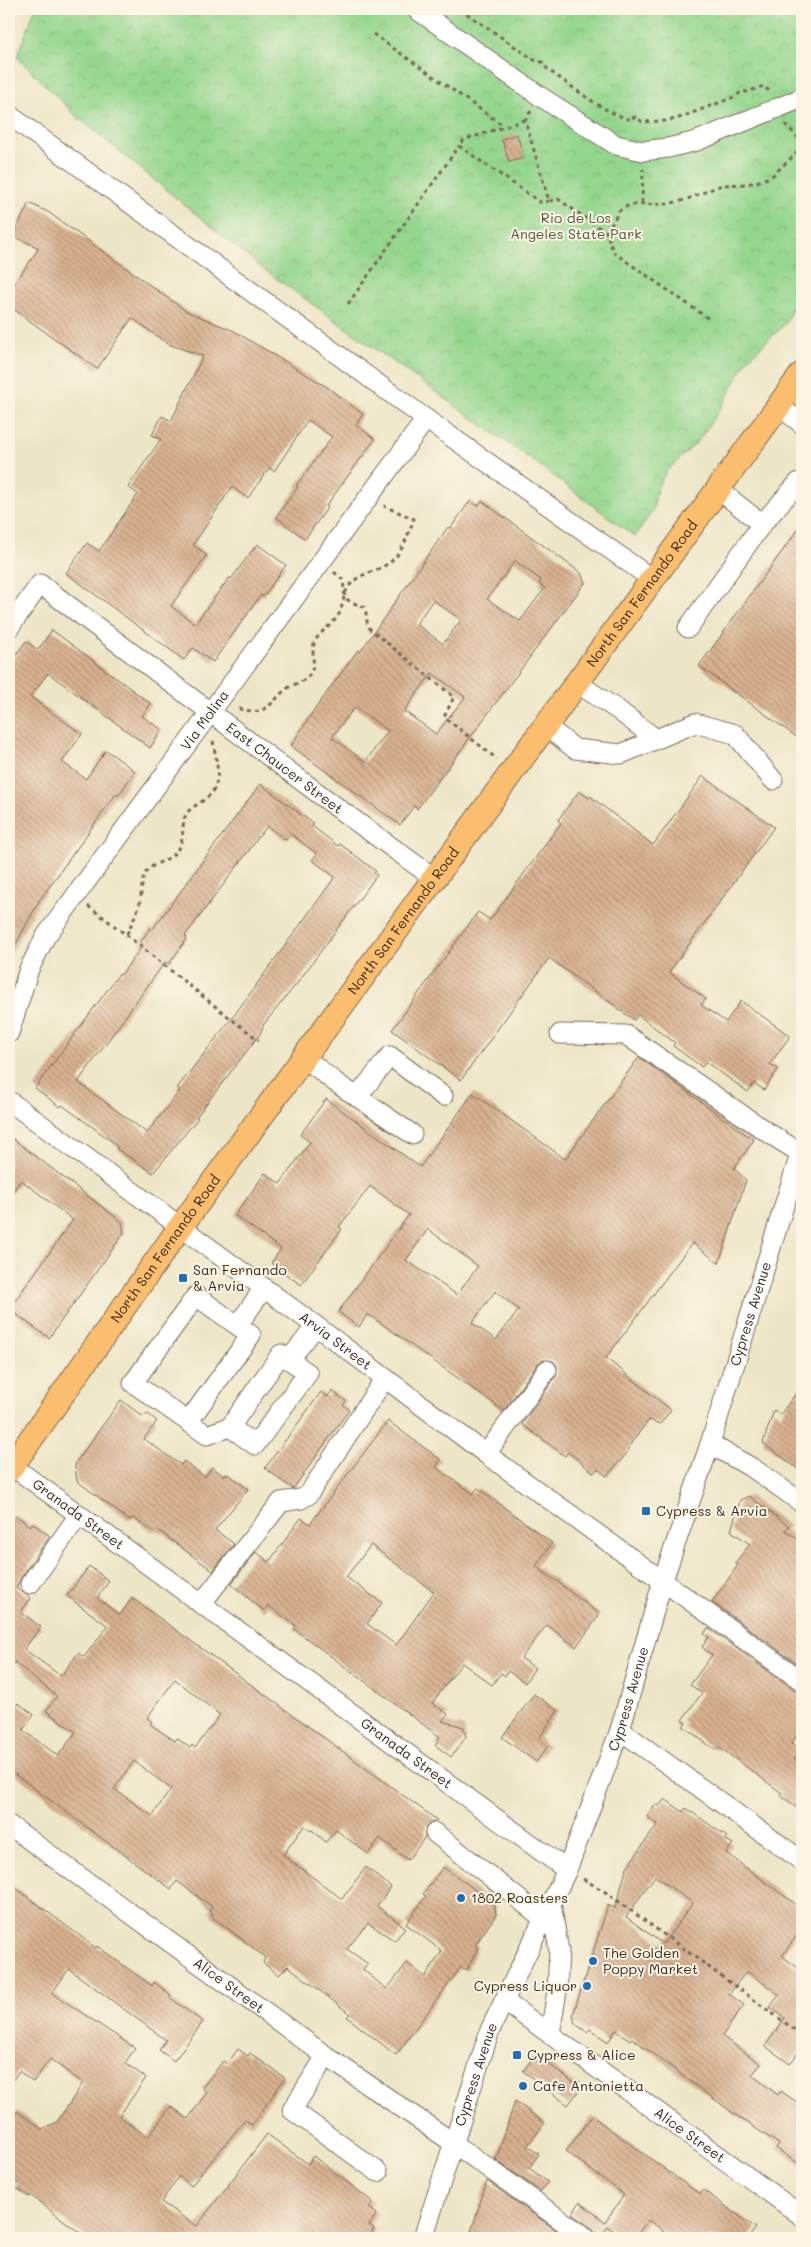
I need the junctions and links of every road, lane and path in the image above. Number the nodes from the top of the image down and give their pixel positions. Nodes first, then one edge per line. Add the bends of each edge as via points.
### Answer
1 (416, 9) edge
2 (460, 9) edge
3 (373, 34) dead end
4 (802, 82) edge
5 (542, 97) junction
6 (802, 98) edge
7 (777, 108) junction
8 (9, 115) edge
9 (524, 120) junction
10 (505, 127) junction
11 (802, 142) edge
12 (459, 146) junction
13 (802, 148) edge
14 (644, 150) junction
15 (549, 201) junction
16 (642, 203) junction
17 (607, 233) junction
18 (348, 304) dead end
19 (709, 319) dead end
20 (802, 374) edge
21 (779, 406) junction
22 (426, 419) junction
23 (802, 424) edge
24 (802, 485) edge
25 (719, 490) junction
26 (370, 496) junction
27 (762, 524) junction
28 (318, 564) junction
29 (652, 579) junction
30 (344, 594) junction
31 (9, 628) edge
32 (688, 628) dead end
33 (577, 683) junction
34 (231, 708) dead end
35 (209, 712) junction
36 (546, 726) junction
37 (212, 734) dead end
38 (656, 739) junction
39 (512, 772) junction
40 (773, 780) dead end
41 (434, 878) junction
42 (75, 896) junction
43 (126, 934) junction
44 (9, 1034) edge
45 (560, 1034) dead end
46 (259, 1040) dead end
47 (304, 1058) junction
48 (443, 1096) dead end
49 (357, 1097) junction
50 (9, 1101) edge
51 (412, 1134) dead end
52 (802, 1152) edge
53 (181, 1226) junction
54 (264, 1288) junction
55 (238, 1325) junction
56 (316, 1326) junction
57 (289, 1360) junction
58 (547, 1370) dead end
59 (385, 1378) junction
60 (188, 1422) junction
61 (230, 1427) junction
62 (710, 1444) junction
63 (486, 1454) junction
64 (10, 1468) edge
65 (802, 1503) edge
66 (78, 1515) junction
67 (663, 1580) junction
68 (30, 1584) dead end
69 (201, 1604) junction
70 (802, 1681) edge
71 (620, 1730) junction
72 (9, 1826) edge
73 (436, 1834) dead end
74 (802, 1861) edge
75 (567, 1870) junction
76 (548, 1911) junction
77 (504, 2001) junction
78 (550, 2034) junction
79 (802, 2035) edge
80 (326, 2056) junction
81 (452, 2142) junction
82 (378, 2172) dead end
83 (802, 2216) edge
84 (423, 2238) edge
85 (586, 2238) edge

1 - 5 street
2 - 7 path via 624,118 632,120 634,117 642,122 666,121 734,97 742,91 764,86
3 - 10 path
4 - 6 street
5 - 9 path
5 - 14 street via 616,144
6 - 7 street
7 - 11 path via 782,121
7 - 14 street via 697,141
8 - 22 street
9 - 10 path
9 - 15 path
10 - 12 path via 464,140
12 - 15 path via 540,202
12 - 18 path
13 - 16 path via 763,180 722,185 667,204
14 - 16 path
15 - 17 path via 558,199
16 - 17 path via 629,205 618,212
17 - 19 path via 613,252
20 - 21 main road, North San Fernando Road
21 - 23 street
21 - 25 main road, North San Fernando Road
22 - 26 street, Via Molina
22 - 29 street
24 - 27 street via 799,482
25 - 27 street
25 - 29 main road, North San Fernando Road
26 - 28 street, Via Molina
26 - 30 path via 385,508 414,519 401,550 393,560 358,578
27 - 32 street
28 - 30 path via 339,574
28 - 35 street, Via Molina
29 - 33 main road, North San Fernando Road
30 - 34 path via 340,613 316,639 310,675 260,711
30 - 39 path via 351,602 364,607 370,629 454,697 444,717
31 - 35 street, East Chaucer Street via 40,584
33 - 36 main road, North San Fernando Road
33 - 38 street
35 - 41 street, East Chaucer Street
35 - 42 street, Via Molina
36 - 38 street via 575,748 621,754
36 - 39 main road, North San Fernando Road
37 - 43 path via 218,777 216,789 185,816 183,839 177,850 145,874 140,903
38 - 40 street via 695,723 735,734
39 - 41 main road, North San Fernando Road
41 - 47 main road, North San Fernando Road
42 - 43 path
42 - 44 street, Via Molina via 46,936 29,969
43 - 46 path
45 - 52 street via 626,1035 767,1132
47 - 49 street
47 - 53 main road, North San Fernando Road
48 - 49 street via 390,1056
49 - 51 street
50 - 53 street, Arvia Street
52 - 62 street, Cypress Avenue
53 - 54 street, Arvia Street
53 - 64 main road, North San Fernando Road
54 - 55 street
54 - 56 street, Arvia Street
55 - 60 street via 251,1334
55 - 60 street via 196,1296 133,1383
56 - 57 street
56 - 59 street, Arvia Street
57 - 61 street via 281,1354
57 - 61 street via 308,1374 255,1445
58 - 63 street
59 - 63 street, Arvia Street
59 - 69 street via 308,1495 281,1502
60 - 61 street via 207,1435
62 - 65 street via 754,1468
62 - 67 street, Cypress Avenue
63 - 67 street, Arvia Street
64 - 66 street, Granada Street
66 - 68 street
66 - 69 street, Granada Street
67 - 70 street, Arvia Street
67 - 71 street, Cypress Avenue
69 - 75 street, Granada Street
71 - 74 street
71 - 75 street, Cypress Avenue
72 - 80 street, Alice Street
73 - 76 street
75 - 76 street, Cypress Avenue
75 - 79 path via 606,1893
76 - 77 street, Cypress Avenue
76 - 78 street via 558,1950 557,1991
77 - 78 street, Alice Street
77 - 81 street, Cypress Avenue via 490,2030
78 - 83 street, Alice Street
80 - 81 street, Alice Street
80 - 82 street via 292,2110
81 - 84 street, Cypress Avenue
81 - 85 street, Alice Street

